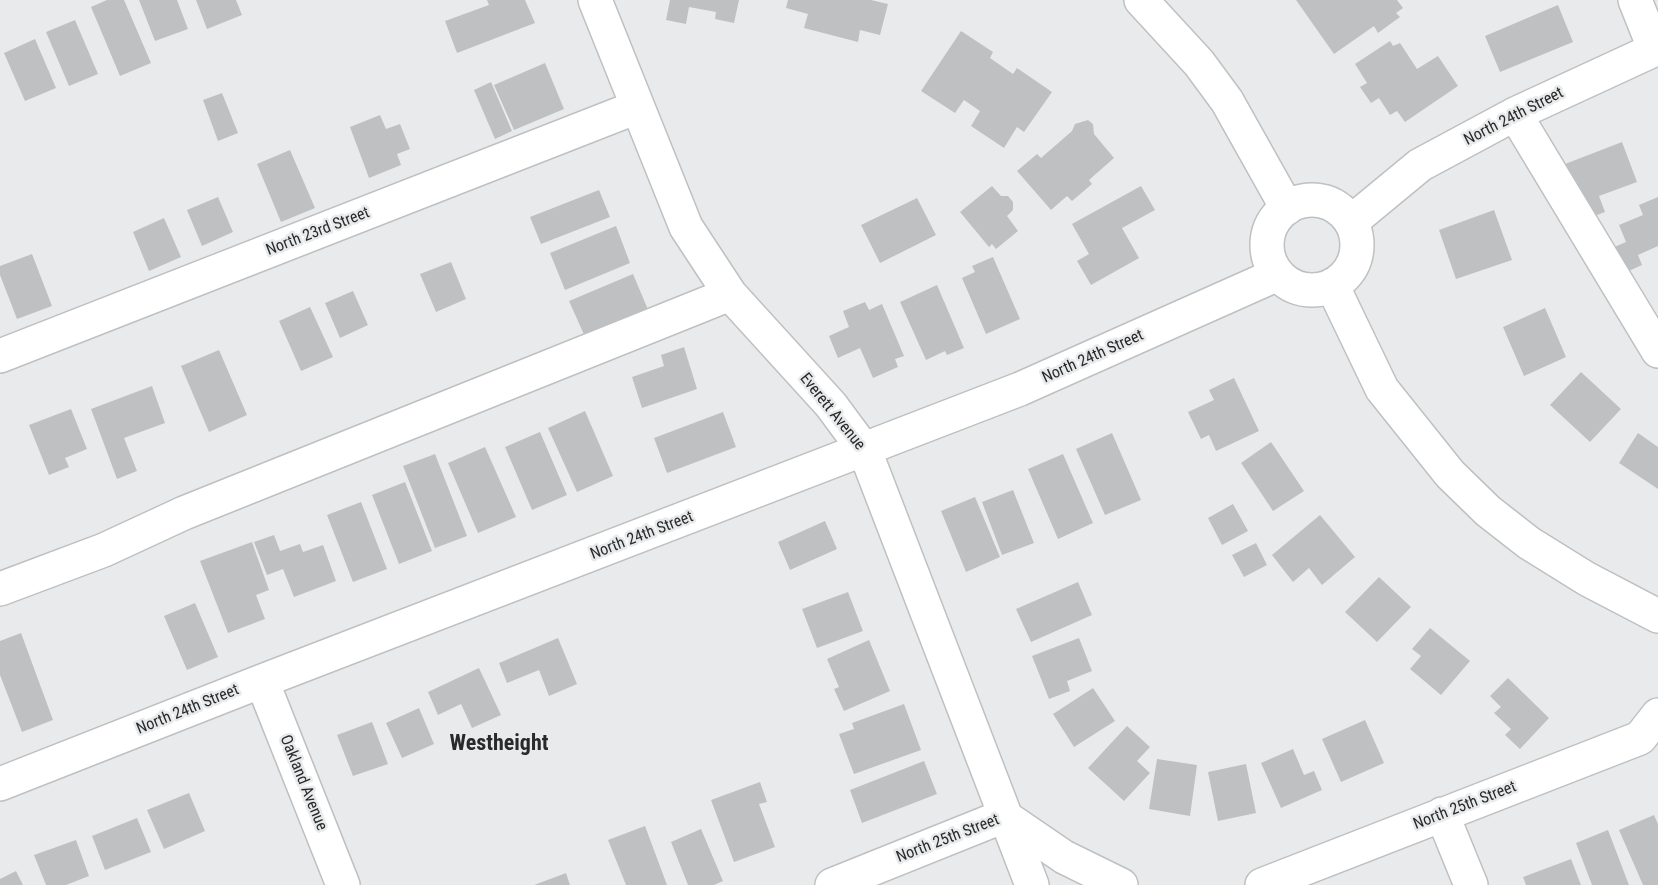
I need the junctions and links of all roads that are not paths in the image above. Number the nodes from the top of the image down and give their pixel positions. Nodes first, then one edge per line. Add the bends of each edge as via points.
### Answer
1 (595, 0) edge
2 (1141, 0) edge
3 (1635, 0) edge
4 (1656, 49) edge
5 (637, 107) junction
6 (1515, 114) junction
7 (1287, 208) junction
8 (1351, 222) junction
9 (1278, 273) junction
10 (1332, 285) junction
11 (730, 294) junction
12 (1658, 351) edge
13 (0, 356) edge
14 (865, 451) junction
15 (0, 589) edge
16 (1658, 616) edge
17 (262, 681) junction
18 (1658, 714) edge
19 (0, 784) edge
20 (1442, 814) junction
21 (1004, 816) junction
22 (343, 885) edge
23 (832, 885) edge
24 (1032, 885) edge
25 (1121, 885) edge
26 (1262, 885) edge
27 (1471, 885) edge

1 - 5 street, Everett Avenue
2 - 7 street via 1199,63 1227,101
3 - 4 street
4 - 6 street, North 24th Street
5 - 11 street, Everett Avenue via 686,227
5 - 13 street, North 23rd Street
6 - 8 street, North 24th Street via 1420,165
6 - 12 street
7 - 8 street via 1300,201 1329,203 1342,210
7 - 9 street via 1269,231 1270,260
8 - 10 street via 1357,250 1353,265
9 - 10 street via 1303,289
9 - 14 street, North 24th Street via 1020,389
10 - 16 street via 1383,389 1450,474 1529,543
11 - 14 street, Everett Avenue via 831,405
11 - 15 street
14 - 17 street, North 24th Street
14 - 21 street, Everett Avenue
17 - 19 street, North 24th Street
17 - 22 street, Oakland Avenue
18 - 20 street, North 25th Street via 1640,738
20 - 26 street, North 25th Street
20 - 27 street
21 - 23 street, North 25th Street
21 - 24 street, Everett Avenue
21 - 25 street, North 25th Street via 1064,857

